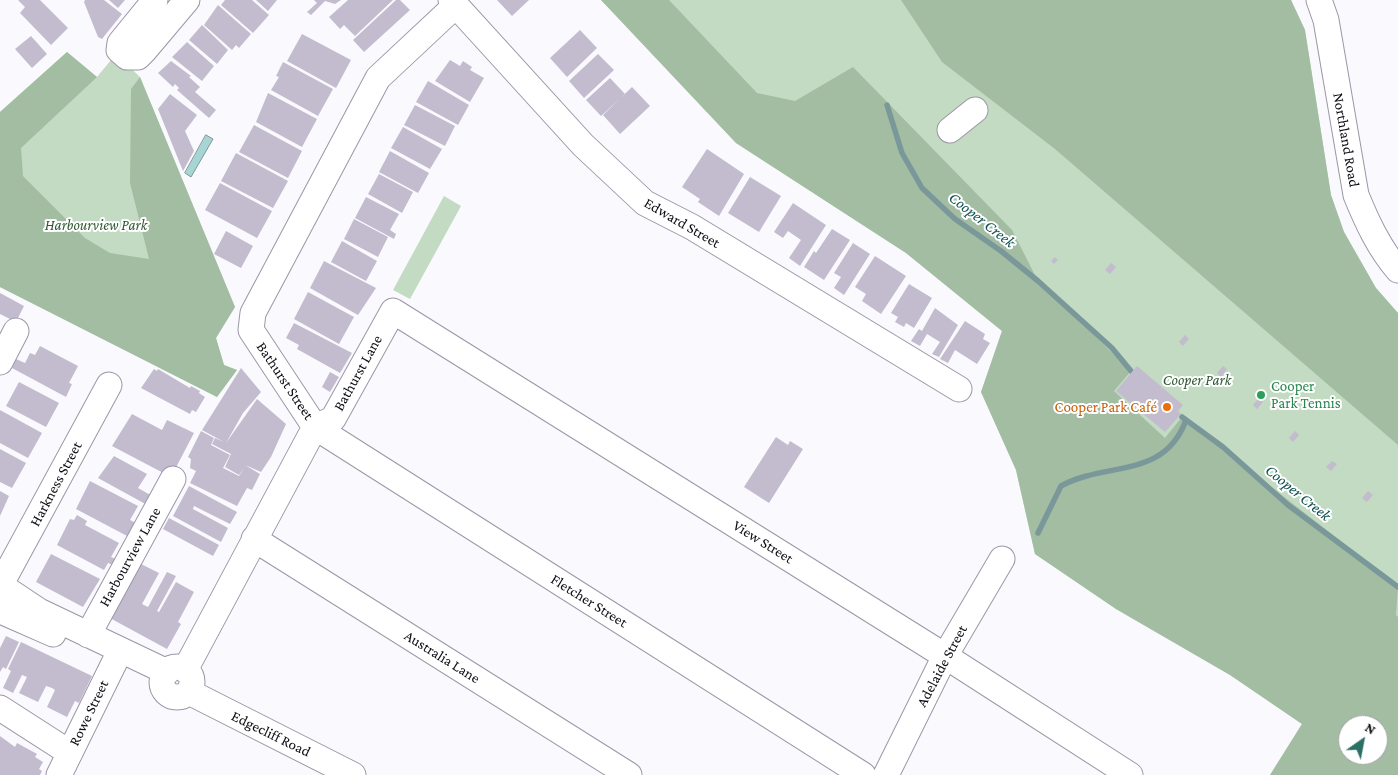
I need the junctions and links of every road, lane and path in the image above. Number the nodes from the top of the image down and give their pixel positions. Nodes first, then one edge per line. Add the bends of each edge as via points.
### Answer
1 (155, 0) edge
2 (187, 0) edge
3 (1319, 0) edge
4 (453, 3) edge
5 (974, 110) dead end
6 (950, 130) dead end
7 (1398, 270) edge
8 (393, 311) joint
9 (16, 331) dead end
10 (0, 362) edge
11 (109, 385) dead end
12 (959, 389) dead end
13 (315, 427) junction
14 (173, 479) dead end
15 (254, 539) junction
16 (1002, 559) dead end
17 (3, 596) edge
18 (88, 635) junction
19 (945, 656) junction
20 (117, 657) junction
21 (176, 680) junction
22 (0, 708) edge
23 (70, 753) junction
24 (59, 775) edge
25 (353, 775) edge
26 (629, 775) edge
27 (862, 775) edge
28 (886, 775) edge
29 (1130, 775) edge

1 - 2 street via 120,43 120,50 127,57 138,56 144,51
3 - 7 street, Northland Road via 1326,20 1356,196 1386,257
4 - 12 street, Edward Street via 583,145 645,203
4 - 13 street, Bathurst Street via 378,78 253,313 251,330
5 - 6 street
8 - 13 street, Bathurst Lane via 334,419
8 - 19 street, View Street
9 - 10 street
11 - 17 street, Harkness Street
13 - 15 street, Bathurst Street
13 - 27 street, Fletcher Street
14 - 18 street, Harbourview Lane
15 - 21 street, Bathurst Street
15 - 26 street, Australia Lane
16 - 19 street, Adelaide Street
17 - 18 street, Edgecliff Road
17 - 20 street, Edgecliff Road
18 - 20 street, Edgecliff Road
19 - 28 street, Adelaide Street
19 - 29 street, View Street
20 - 21 street, Edgecliff Road
20 - 23 street, Rowe Street
21 - 25 street, Edgecliff Road
22 - 23 street
23 - 24 street, Rowe Street

